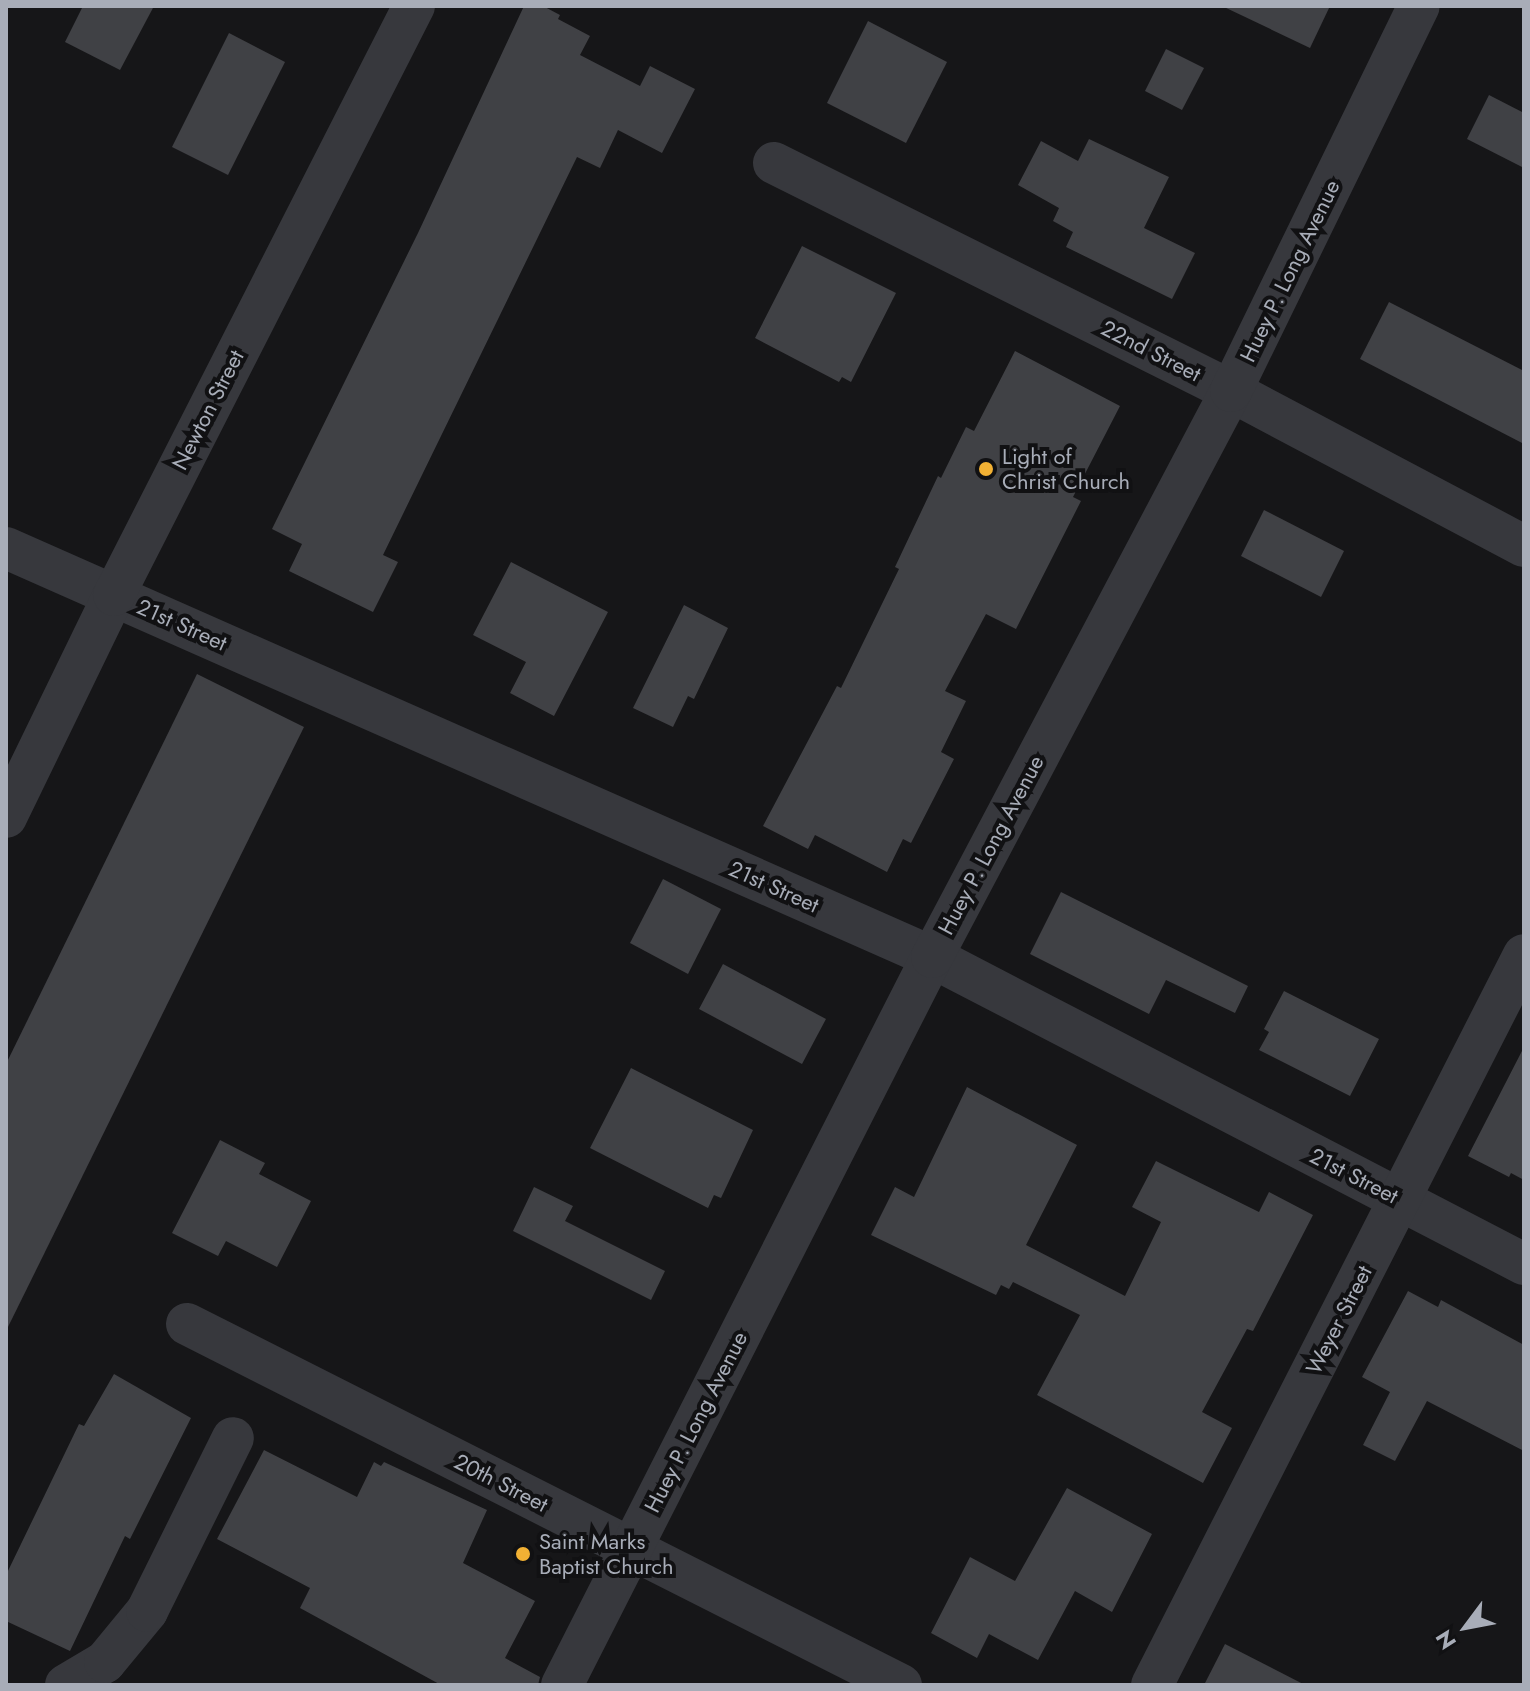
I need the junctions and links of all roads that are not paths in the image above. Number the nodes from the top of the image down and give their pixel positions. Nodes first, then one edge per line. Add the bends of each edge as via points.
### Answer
1 (414, 6) edge
2 (1419, 6) edge
3 (774, 163) dead end
4 (1231, 391) junction
5 (1524, 546) edge
6 (6, 548) edge
7 (114, 595) junction
8 (6, 817) edge
9 (1524, 955) edge
10 (932, 957) junction
11 (1400, 1200) junction
12 (1524, 1264) edge
13 (187, 1324) dead end
14 (233, 1438) dead end
15 (632, 1549) junction
16 (66, 1685) edge
17 (562, 1685) edge
18 (901, 1685) edge
19 (1152, 1685) edge

1 - 7 street, Newton Street
2 - 4 street, Huey P. Long Avenue
3 - 4 street, 22nd Street
4 - 5 street, 22nd Street
4 - 10 street, Huey P. Long Avenue
6 - 7 street, 21st Street
7 - 8 street, Newton Street
7 - 10 street, 21st Street
9 - 11 street, Weyer Street
10 - 11 street, 21st Street
10 - 15 street, Huey P. Long Avenue
11 - 12 street, 21st Street
11 - 19 street, Weyer Street
13 - 15 street, 20th Street
14 - 16 street via 147,1611 105,1662
15 - 17 street, Huey P. Long Avenue
15 - 18 street, 20th Street

